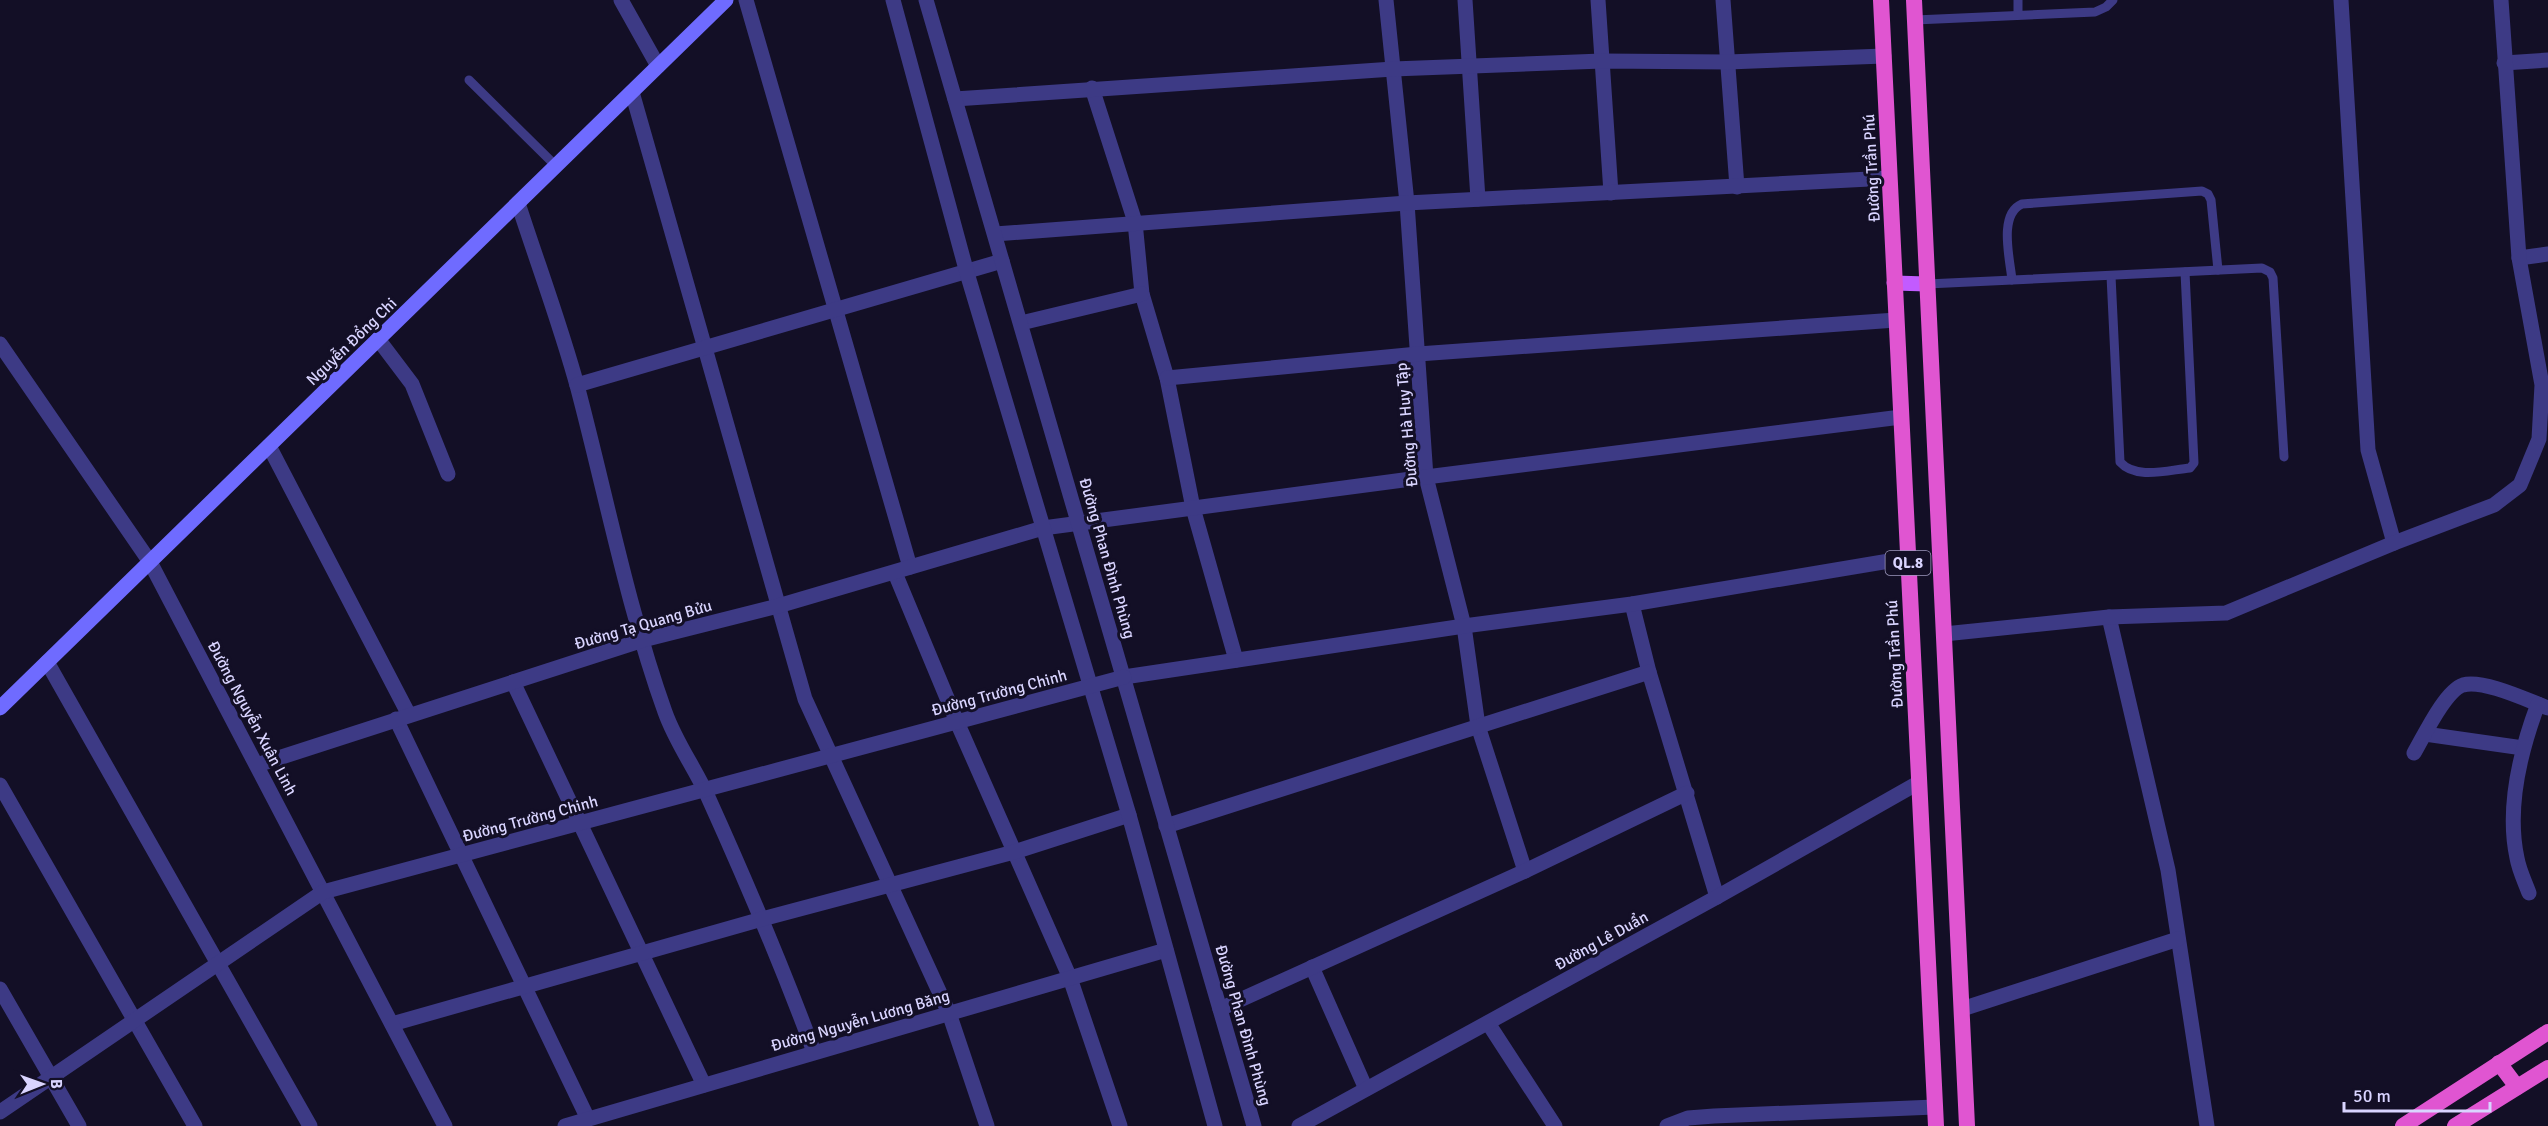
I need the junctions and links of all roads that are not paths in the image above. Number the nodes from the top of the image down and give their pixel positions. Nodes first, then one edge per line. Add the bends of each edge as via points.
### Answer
1 (621, 0) edge
2 (726, 0) edge
3 (746, 0) edge
4 (893, 0) edge
5 (926, 0) edge
6 (1386, 0) edge
7 (1465, 0) edge
8 (1598, 0) edge
9 (1723, 0) edge
10 (1881, 0) edge
11 (1914, 0) edge
12 (2018, 0) edge
13 (2113, 0) edge
14 (2341, 0) edge
15 (2501, 0) edge
16 (2019, 15) junction
17 (1915, 20) junction
18 (1884, 56) junction
19 (2548, 60) edge
20 (1602, 61) junction
21 (1728, 62) junction
22 (2504, 63) junction
23 (658, 66) junction
24 (1469, 66) junction
25 (1393, 69) junction
26 (469, 80) dead end
27 (1092, 88) junction
28 (632, 92) junction
29 (955, 99) junction
30 (556, 166) junction
31 (1889, 178) junction
32 (1737, 187) junction
33 (1611, 193) junction
34 (1478, 199) junction
35 (518, 203) junction
36 (1407, 203) junction
37 (1135, 222) junction
38 (995, 234) junction
39 (2548, 254) edge
40 (2519, 258) junction
41 (1002, 261) junction
42 (2218, 270) junction
43 (2185, 272) junction
44 (967, 273) junction
45 (2111, 276) junction
46 (2012, 280) junction
47 (1894, 283) junction
48 (1927, 284) junction
49 (1142, 294) junction
50 (835, 311) junction
51 (1896, 320) junction
52 (1021, 323) junction
53 (378, 339) junction
54 (0, 344) edge
55 (707, 348) junction
56 (1418, 354) junction
57 (1167, 378) junction
58 (577, 385) junction
59 (1901, 417) junction
60 (269, 446) junction
61 (2284, 457) dead end
62 (448, 474) dead end
63 (1426, 477) junction
64 (1193, 508) junction
65 (1079, 524) junction
66 (1043, 528) junction
67 (2394, 543) junction
68 (1908, 558) junction
69 (150, 562) junction
70 (910, 567) junction
71 (895, 573) junction
72 (1632, 604) junction
73 (778, 606) junction
74 (2109, 617) junction
75 (1464, 626) junction
76 (1944, 634) junction
77 (643, 640) junction
78 (1236, 660) junction
79 (47, 662) junction
80 (1649, 672) junction
81 (1124, 677) junction
82 (513, 682) junction
83 (1090, 687) junction
84 (2543, 706) edge
85 (0, 708) edge
86 (403, 717) junction
87 (957, 722) junction
88 (1478, 726) junction
89 (2425, 734) junction
90 (2523, 748) junction
91 (2414, 753) dead end
92 (832, 756) junction
93 (257, 765) junction
94 (1918, 783) junction
95 (0, 785) edge
96 (705, 789) junction
97 (1687, 793) junction
98 (1129, 815) junction
99 (580, 823) junction
100 (1166, 826) junction
101 (1014, 852) junction
102 (460, 855) junction
103 (1525, 871) junction
104 (891, 885) junction
105 (323, 892) junction
106 (2529, 893) dead end
107 (1718, 897) junction
108 (762, 919) junction
109 (2178, 939) junction
110 (1166, 950) junction
111 (643, 954) junction
112 (218, 964) junction
113 (1312, 967) junction
114 (1070, 978) junction
115 (526, 987) junction
116 (0, 989) edge
117 (1220, 1009) junction
118 (1962, 1009) junction
119 (949, 1013) junction
120 (135, 1020) junction
121 (1488, 1023) junction
122 (392, 1024) junction
123 (2548, 1032) edge
124 (814, 1052) junction
125 (2499, 1063) junction
126 (2548, 1068) edge
127 (51, 1077) junction
128 (704, 1085) junction
129 (2517, 1087) junction
130 (1366, 1089) junction
131 (1935, 1107) junction
132 (0, 1112) edge
133 (588, 1119) junction
134 (79, 1126) edge
135 (195, 1126) edge
136 (310, 1126) edge
137 (445, 1126) edge
138 (565, 1126) edge
139 (987, 1126) edge
140 (1120, 1126) edge
141 (1215, 1126) edge
142 (1254, 1126) edge
143 (1299, 1126) edge
144 (1555, 1126) edge
145 (1667, 1126) edge
146 (1936, 1126) edge
147 (1966, 1126) edge
148 (2207, 1126) edge
149 (2403, 1126) edge
150 (2455, 1126) edge

1 - 23 street
2 - 23 main road, Nguyễn Đổng Chi
3 - 50 street
4 - 44 street
5 - 29 street, Đường Phan Đình Phùng
6 - 25 street, Đường Hà Huy Tập
7 - 24 street
8 - 20 street
9 - 21 street
10 - 18 highway, Đường Trần Phú / QL.8
11 - 17 highway, QL.8
12 - 16 lane
13 - 16 lane via 2095,12
14 - 67 street via 2368,450
15 - 22 street
16 - 17 lane
17 - 48 highway, QL.8
18 - 21 street
18 - 31 highway, Đường Trần Phú / QL.8
19 - 22 street
20 - 21 street
20 - 24 street
20 - 33 street
21 - 32 street
22 - 40 street
23 - 28 main road, Nguyễn Đổng Chi
24 - 25 street
24 - 34 street
25 - 27 street
25 - 36 street, Đường Hà Huy Tập
26 - 30 lane
27 - 29 street
27 - 37 street
28 - 30 main road, Nguyễn Đổng Chi
28 - 55 street
29 - 38 street, Đường Phan Đình Phùng
30 - 35 main road, Nguyễn Đổng Chi
31 - 32 street
31 - 47 highway, Đường Trần Phú / QL.8
32 - 33 street
33 - 34 street
34 - 36 street
35 - 53 main road, Nguyễn Đổng Chi
35 - 58 street
36 - 37 street
36 - 56 street, Đường Hà Huy Tập
37 - 38 street
37 - 49 street
38 - 41 street, Đường Phan Đình Phùng
39 - 40 street
40 - 67 street via 2541,385 2539,439 2520,485 2494,505
41 - 44 street
41 - 52 street, Đường Phan Đình Phùng
42 - 43 lane
42 - 46 lane via 2211,200 2202,191 2014,207 2008,230
42 - 61 lane via 2262,268 2273,278
43 - 45 lane
43 - 45 lane via 2194,463 2190,468 2137,472 2120,462
44 - 50 street
44 - 66 street
45 - 46 lane
46 - 48 lane
47 - 48 main road
47 - 51 highway, Đường Trần Phú / QL.8
48 - 76 highway, QL.8
49 - 52 street
49 - 57 street
50 - 55 street
50 - 70 street
51 - 56 street
51 - 59 highway, Đường Trần Phú / QL.8
52 - 65 street, Đường Phan Đình Phùng
53 - 60 main road, Nguyễn Đổng Chi
53 - 62 street via 412,384
54 - 69 street, Đường Nguyễn Xuân Linh
55 - 58 street
55 - 73 street
56 - 57 street
56 - 63 street, Đường Hà Huy Tập
57 - 64 street
58 - 77 street
59 - 63 street, Đường Tạ Quang Bửu
59 - 68 highway, Đường Trần Phú / QL.8
60 - 69 main road, Nguyễn Đổng Chi
60 - 86 street
63 - 64 street, Đường Tạ Quang Bửu
63 - 75 street, Đường Hà Huy Tập
64 - 65 street, Đường Tạ Quang Bửu
64 - 78 street
65 - 66 street, Đường Tạ Quang Bửu
65 - 81 street, Đường Phan Đình Phùng
66 - 70 street, Đường Tạ Quang Bửu
66 - 83 street
67 - 74 street via 2226,613
68 - 72 street, Đường Trường Chinh
68 - 94 highway, Đường Trần Phú / QL.8
69 - 79 main road, Nguyễn Đổng Chi
69 - 93 street, Đường Nguyễn Xuân Linh
70 - 71 street, Đường Tạ Quang Bửu
71 - 73 street, Đường Tạ Quang Bửu
71 - 87 street
72 - 75 street, Đường Trường Chinh
72 - 80 street
73 - 77 street, Đường Tạ Quang Bửu
73 - 92 street via 805,699
74 - 76 street
74 - 109 street via 2168,870
75 - 78 street, Đường Trường Chinh
75 - 88 street, Đường Hà Huy Tập
76 - 118 highway, QL.8
77 - 82 street, Đường Tạ Quang Bửu
77 - 96 street via 672,730
78 - 81 street, Đường Trường Chinh
79 - 85 main road, Nguyễn Đổng Chi
79 - 112 street
80 - 88 street
80 - 97 street
81 - 83 street, Đường Trường Chinh
81 - 100 street, Đường Phan Đình Phùng
82 - 86 street, Đường Tạ Quang Bửu
82 - 99 street
83 - 87 street, Đường Trường Chinh
83 - 98 street
84 - 89 street via 2476,684 2464,685 2445,702
84 - 90 street
86 - 93 street, Đường Tạ Quang Bửu
86 - 102 street
87 - 92 street, Đường Trường Chinh
87 - 101 street
88 - 100 street
88 - 103 street, Đường Hà Huy Tập
89 - 90 street
89 - 91 street
90 - 106 street via 2513,836
92 - 96 street, Đường Trường Chinh
92 - 104 street
93 - 105 street, Đường Nguyễn Xuân Linh
94 - 107 street, Đường Lê Duẩn
94 - 131 highway, Đường Trần Phú / QL.8
95 - 120 street
96 - 99 street, Đường Trường Chinh
96 - 108 street
97 - 103 street
97 - 107 street
98 - 101 street
98 - 110 street
99 - 102 street, Đường Trường Chinh
99 - 111 street
100 - 117 street, Đường Phan Đình Phùng
101 - 104 street
101 - 114 street
102 - 105 street, Đường Trường Chinh
102 - 115 street
103 - 113 street
104 - 108 street
104 - 119 street
105 - 112 street, Đường Trường Chinh
105 - 122 street, Đường Nguyễn Xuân Linh
107 - 121 street, Đường Lê Duẩn
108 - 111 street
108 - 124 street
109 - 118 street
109 - 148 street
110 - 114 street, Đường Nguyễn Lương Băng
110 - 141 street
111 - 115 street
111 - 128 street
112 - 120 street, Đường Trường Chinh
112 - 136 street
113 - 117 street
113 - 130 street
114 - 119 street, Đường Nguyễn Lương Băng
114 - 140 street
115 - 122 street
115 - 133 street
116 - 127 street
117 - 142 street, Đường Phan Đình Phùng
118 - 147 highway, QL.8
119 - 124 street, Đường Nguyễn Lương Băng
119 - 139 street
120 - 127 street, Đường Trường Chinh
120 - 135 street
121 - 130 street, Đường Lê Duẩn
121 - 144 street
122 - 137 street, Đường Nguyễn Xuân Linh
123 - 125 highway
124 - 128 street, Đường Nguyễn Lương Băng
125 - 129 highway
125 - 149 highway
126 - 129 highway
127 - 132 street, Đường Trường Chinh
127 - 134 street
128 - 133 street, Đường Nguyễn Lương Băng
129 - 150 highway
130 - 143 street, Đường Lê Duẩn
131 - 145 street via 1714,1116 1688,1118
131 - 146 highway, Đường Trần Phú / QL.8
133 - 138 street, Đường Nguyễn Lương Băng

